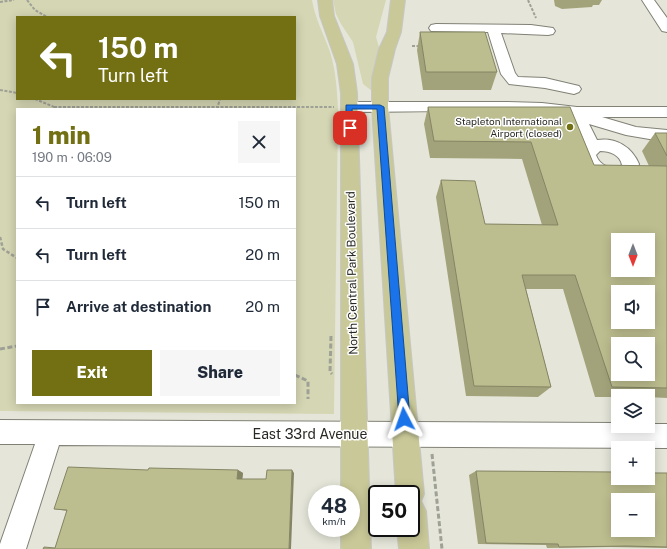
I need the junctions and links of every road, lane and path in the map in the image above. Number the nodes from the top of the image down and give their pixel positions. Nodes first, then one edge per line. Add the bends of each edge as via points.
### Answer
1 (14, 0) edge
2 (27, 0) edge
3 (325, 0) edge
4 (398, 0) edge
5 (648, 0) edge
6 (0, 2) edge
7 (45, 16) edge
8 (436, 28) dead end
9 (493, 28) junction
10 (667, 28) edge
11 (548, 31) dead end
12 (412, 46) dead end
13 (420, 46) edge
14 (574, 89) dead end
15 (0, 90) edge
16 (16, 93) edge
17 (37, 100) edge
18 (54, 107) joint
19 (349, 107) junction
20 (380, 107) junction
21 (218, 108) edge
22 (577, 112) junction
23 (667, 112) edge
24 (667, 136) edge
25 (594, 147) dead end
26 (0, 237) edge
27 (1, 250) edge
28 (16, 258) edge
29 (16, 346) edge
30 (0, 349) edge
31 (296, 375) edge
32 (308, 399) dead end
33 (0, 432) edge
34 (51, 432) junction
35 (354, 434) junction
36 (405, 434) junction
37 (667, 436) edge
38 (409, 485) edge
39 (413, 537) edge
40 (12, 549) edge
41 (356, 549) edge
42 (414, 549) edge

1 - 6 path
2 - 7 path via 35,10
3 - 19 main road, North Central Park Boulevard via 327,16 345,64
4 - 20 main road via 394,32 380,78
5 - 10 street
8 - 9 street
9 - 11 street
9 - 14 street via 508,74 514,81 545,83
12 - 13 path
15 - 16 path
17 - 18 path
18 - 21 path
19 - 20 street
19 - 21 path
19 - 35 main road, North Central Park Boulevard
20 - 22 street via 506,107
20 - 36 main road
22 - 23 street
22 - 24 street via 618,127
22 - 25 street via 587,139
26 - 27 path
27 - 28 path
29 - 30 path
31 - 32 path via 308,381
33 - 34 street, East 33rd Avenue
34 - 35 street, East 33rd Avenue
34 - 40 street
35 - 36 street, East 33rd Avenue
35 - 41 main road, North Central Park Boulevard
36 - 37 street, East 33rd Avenue
36 - 38 main road
39 - 42 main road

